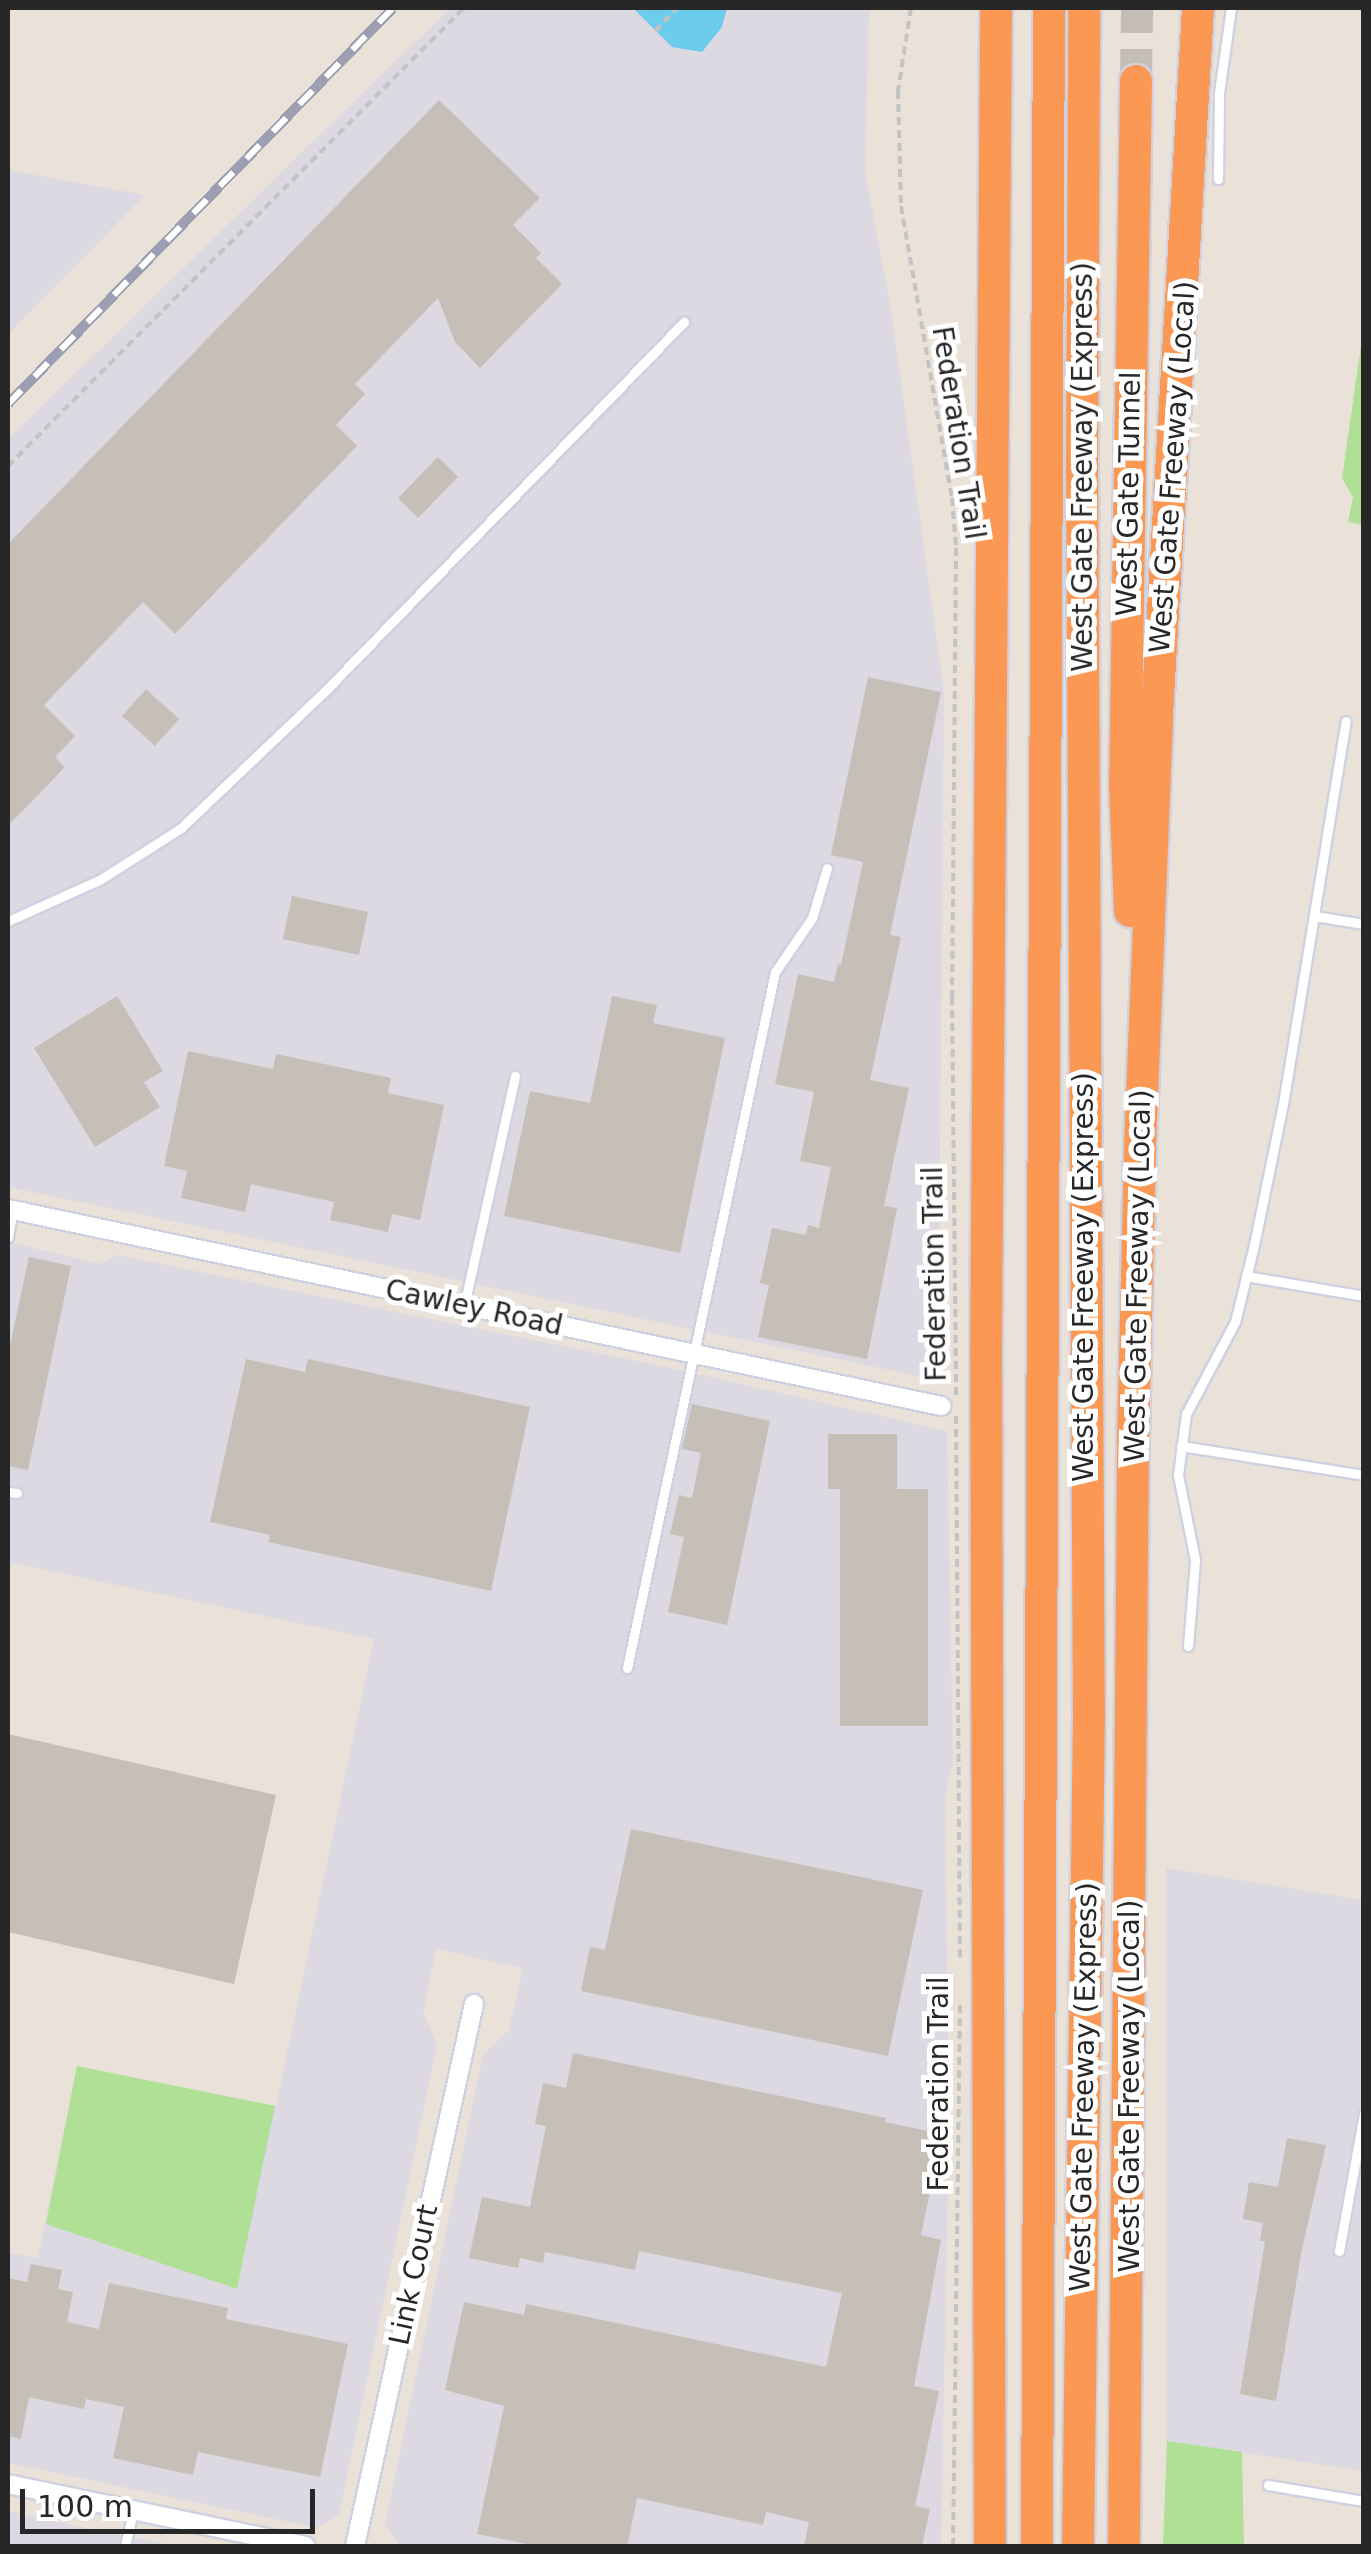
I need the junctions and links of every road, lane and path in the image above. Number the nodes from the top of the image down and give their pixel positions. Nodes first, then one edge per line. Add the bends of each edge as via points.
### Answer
1 (464, 8) edge
2 (677, 8) edge
3 (912, 8) edge
4 (996, 8) edge
5 (1048, 8) edge
6 (1084, 8) edge
7 (1198, 8) edge
8 (1230, 8) edge
9 (655, 31) dead end
10 (1136, 81) tunnel mouth
11 (1218, 179) dead end
12 (684, 322) dead end
13 (8, 466) edge
14 (1346, 721) dead end
15 (827, 868) dead end
16 (1314, 916) junction
17 (8, 921) edge
18 (1364, 924) edge
19 (515, 1076) dead end
20 (1140, 1146) junction
21 (10, 1210) edge
22 (8, 1237) edge
23 (1246, 1276) junction
24 (1364, 1296) edge
25 (464, 1306) junction
26 (694, 1354) junction
27 (940, 1406) dead end
28 (1181, 1446) junction
29 (1364, 1474) edge
30 (1188, 1646) dead end
31 (627, 1668) dead end
32 (960, 1970) dead end
33 (960, 1988) dead end
34 (474, 2004) dead end
35 (1364, 2113) edge
36 (1339, 2251) dead end
37 (988, 2312) junction
38 (8, 2484) edge
39 (1268, 2485) dead end
40 (1364, 2501) edge
41 (133, 2510) junction
42 (125, 2546) edge
43 (306, 2546) edge
44 (355, 2546) edge
45 (954, 2546) edge
46 (974, 2546) edge
47 (990, 2546) edge
48 (1037, 2546) edge
49 (1078, 2546) edge
50 (1124, 2546) edge

1 - 13 path
2 - 9 path
3 - 32 path, Federation Trail via 898,91 900,206 956,548 952,997
4 - 37 highway via 986,1352
5 - 48 highway, West Gate Freeway (Express)
6 - 49 highway, West Gate Freeway (Express) via 1089,1716
7 - 20 highway, West Gate Freeway (Local)
8 - 11 lane via 1219,93
10 - 20 highway, West Gate Tunnel via 1125,788
12 - 17 lane via 182,828 101,879
14 - 16 lane
15 - 26 lane via 812,918 775,972
16 - 18 lane
16 - 23 lane
19 - 25 lane
20 - 50 highway, West Gate Freeway (Local)
21 - 22 lane
21 - 25 street, Cawley Road
23 - 24 lane
23 - 28 lane via 1235,1322 1186,1414
25 - 26 street, Cawley Road
26 - 27 street, Cawley Road
26 - 31 lane
28 - 29 lane
28 - 30 lane via 1180,1499 1195,1560
33 - 45 path, Federation Trail
34 - 44 street, Link Court
35 - 36 lane
37 - 46 highway
37 - 47 highway
38 - 41 street
39 - 40 lane
41 - 42 lane
41 - 43 street

